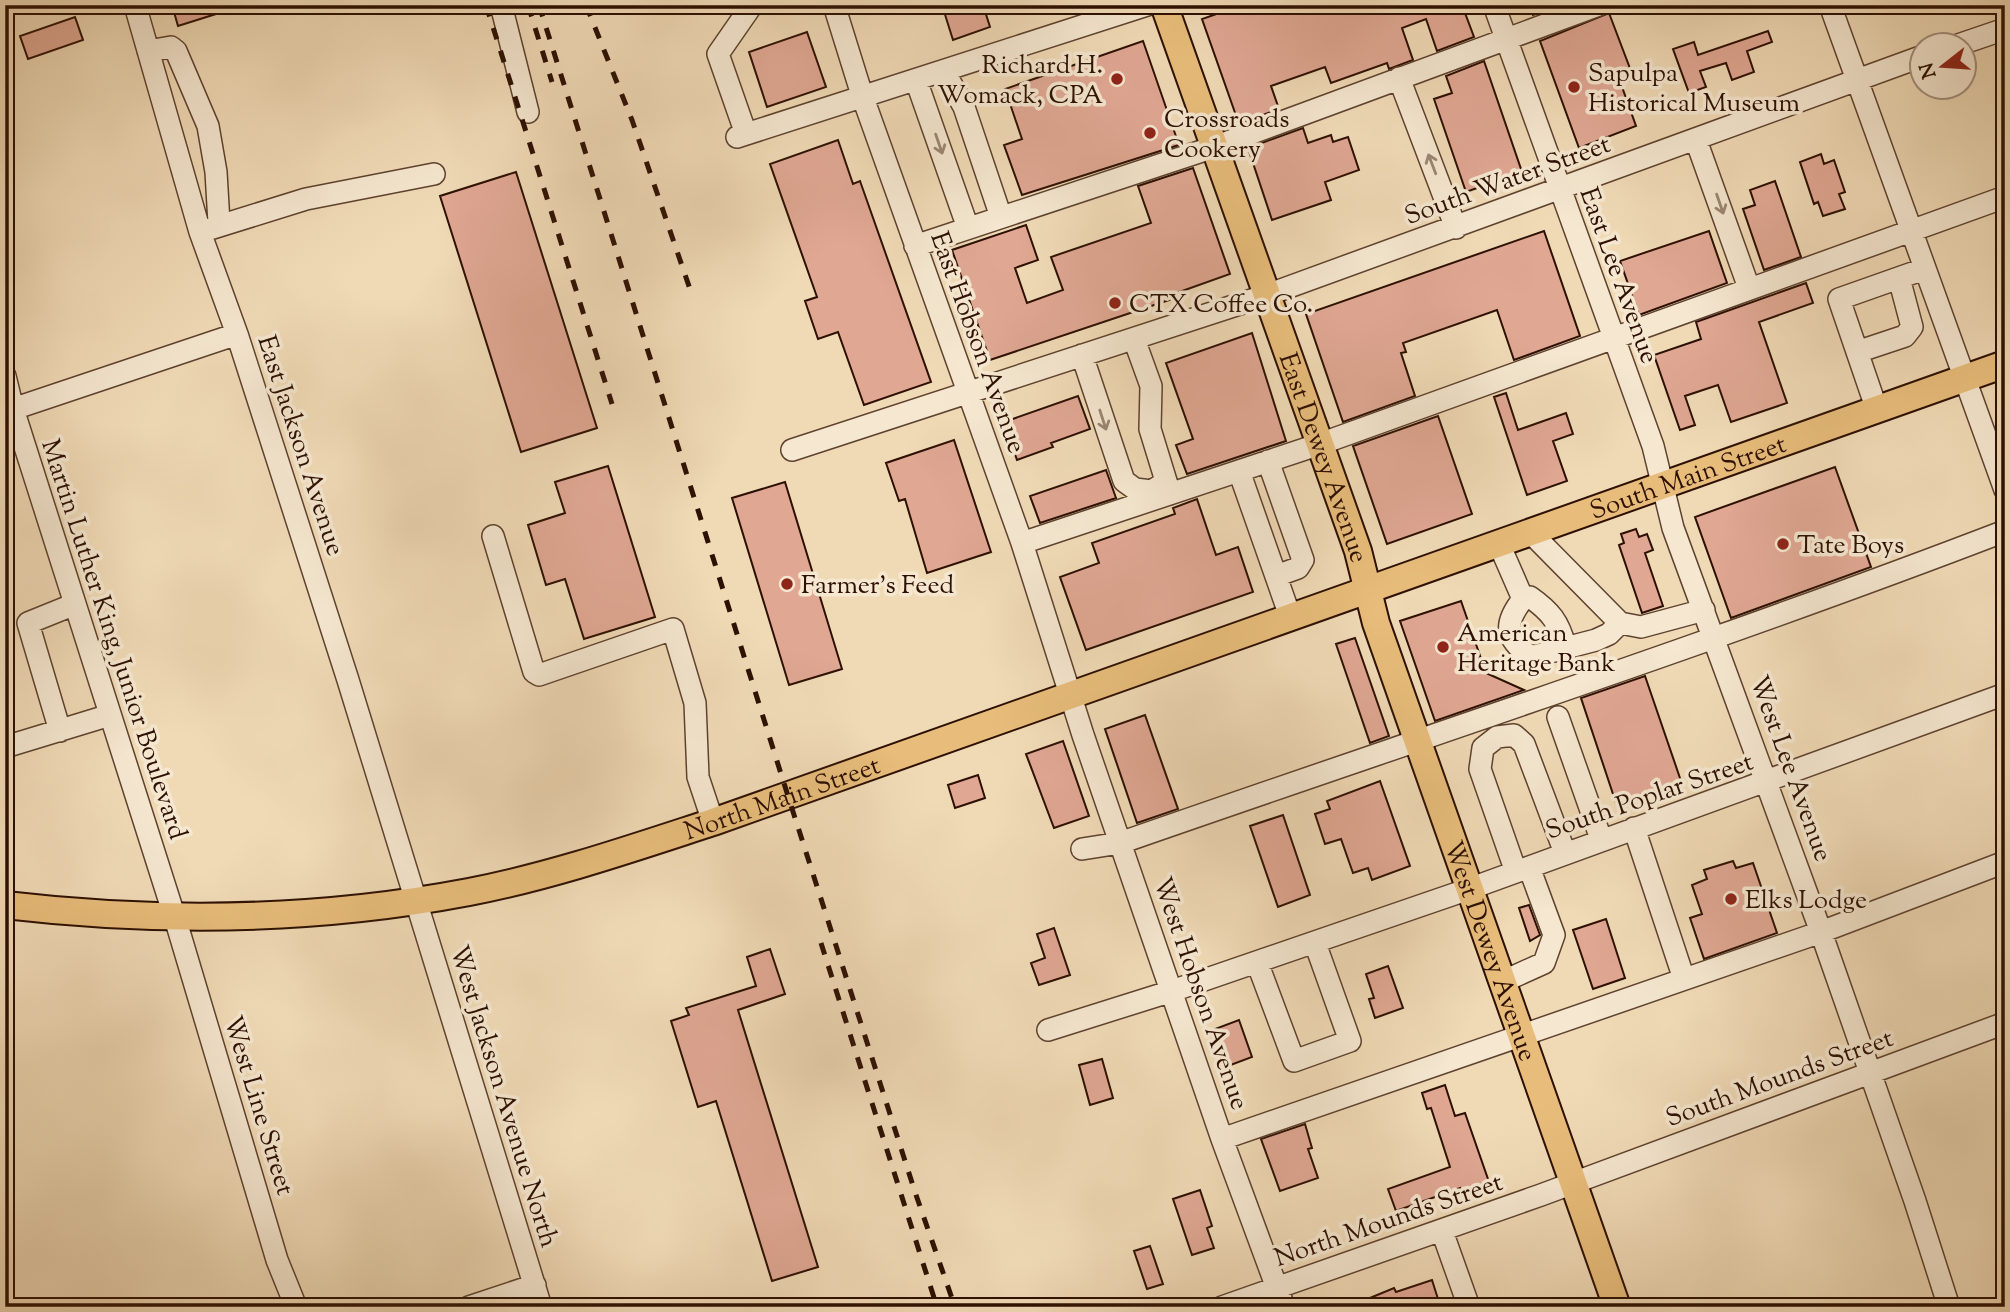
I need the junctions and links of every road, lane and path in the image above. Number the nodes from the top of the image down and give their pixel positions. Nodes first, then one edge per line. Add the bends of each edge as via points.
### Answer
1 (135, 5) edge
2 (500, 5) edge
3 (752, 5) edge
4 (834, 5) edge
5 (1147, 5) edge
6 (1164, 5) edge
7 (1494, 5) edge
8 (1599, 5) edge
9 (1830, 5) edge
10 (2005, 29) edge
11 (1505, 38) junction
12 (1979, 38) edge
13 (148, 51) junction
14 (1909, 61) edge
15 (944, 71) junction
16 (1399, 78) junction
17 (1855, 78) junction
18 (916, 80) junction
19 (862, 95) junction
20 (528, 112) dead end
21 (1696, 140) junction
22 (1214, 147) junction
23 (434, 174) dead end
24 (1559, 190) junction
25 (2005, 197) edge
26 (1001, 218) junction
27 (209, 228) junction
28 (968, 228) junction
29 (1456, 228) junction
30 (1911, 230) junction
31 (915, 246) junction
32 (1924, 269) junction
33 (1899, 278) junction
34 (1749, 288) junction
35 (1267, 295) junction
36 (237, 334) junction
37 (1614, 336) junction
38 (1134, 338) junction
39 (1857, 352) junction
40 (1082, 355) junction
41 (2005, 365) edge
42 (5, 376) edge
43 (1964, 379) junction
44 (968, 394) junction
45 (13, 409) junction
46 (1877, 410) junction
47 (13, 434) edge
48 (1320, 444) junction
49 (1997, 445) edge
50 (792, 450) dead end
51 (1268, 461) junction
52 (1239, 471) junction
53 (1663, 486) junction
54 (1168, 489) junction
55 (2005, 490) edge
56 (2005, 531) edge
57 (1531, 533) junction
58 (493, 536) dead end
59 (1022, 543) junction
60 (1499, 544) junction
61 (1276, 576) junction
62 (1369, 592) junction
63 (1523, 599) junction
64 (75, 604) junction
65 (1704, 610) junction
66 (1291, 619) junction
67 (1620, 623) junction
68 (1715, 636) junction
69 (1565, 646) junction
70 (2005, 694) edge
71 (1072, 697) junction
72 (110, 715) junction
73 (1558, 717) dead end
74 (60, 731) junction
75 (1417, 741) junction
76 (5, 747) edge
77 (1767, 782) junction
78 (713, 822) junction
79 (1634, 828) junction
80 (1601, 839) junction
81 (1120, 843) junction
82 (1082, 849) dead end
83 (1565, 853) junction
84 (2005, 862) edge
85 (1523, 869) junction
86 (1469, 889) junction
87 (415, 902) junction
88 (5, 905) edge
89 (175, 918) junction
90 (1821, 932) junction
91 (1315, 943) junction
92 (1257, 962) junction
93 (1684, 979) junction
94 (1502, 982) junction
95 (1172, 991) junction
96 (2005, 1023) edge
97 (1048, 1030) dead end
98 (1521, 1034) junction
99 (1870, 1074) junction
100 (1222, 1139) junction
101 (1573, 1184) junction
102 (1442, 1231) junction
103 (534, 1285) junction
104 (1281, 1297) edge
105 (296, 1307) edge
106 (469, 1307) edge
107 (541, 1307) edge
108 (1222, 1307) edge
109 (1469, 1307) edge
110 (1617, 1307) edge
111 (1949, 1307) edge

1 - 13 street, East Jackson Avenue
2 - 20 street
3 - 19 street via 718,54 742,135
4 - 19 street, East Hobson Avenue
5 - 15 street
6 - 22 main road, East Dewey Avenue
7 - 11 street, East Lee Avenue
8 - 11 street
9 - 17 street
10 - 12 street
11 - 16 street
11 - 24 street, East Lee Avenue
13 - 27 street, East Jackson Avenue
13 - 27 street via 171,47 176,51 208,126 216,172
14 - 17 street, South Water Street
15 - 18 street
15 - 26 street via 964,107
16 - 22 street
29 -> 16 street
17 - 21 street, South Water Street
17 - 30 street
18 - 19 street
18 -> 28 street
19 - 31 street, East Hobson Avenue
21 - 24 street, South Water Street
21 -> 34 street
22 - 26 street
22 - 35 main road, East Dewey Avenue
23 - 27 street via 306,199
24 - 29 street, South Water Street
24 - 37 street, East Lee Avenue
25 - 30 street
26 - 28 street
27 - 36 street, East Jackson Avenue
28 - 31 street
29 - 35 street, South Water Street
30 - 32 street
30 - 34 street
31 - 44 street, East Hobson Avenue
32 - 33 street
32 - 43 street
33 - 39 street via 1912,327 1905,336
33 - 39 street via 1839,299
34 - 37 street
35 - 38 street, South Water Street
35 - 48 main road, East Dewey Avenue
36 - 45 street
36 - 87 street, East Jackson Avenue
37 - 48 street
37 - 53 street, East Lee Avenue
38 - 40 street, South Water Street
38 - 54 street via 1151,386 1150,429
39 - 46 street
40 - 44 street, South Water Street
40 -> 54 street via 1124,481 1135,489
41 - 43 main road, South Main Street
42 - 45 street, Martin Luther King, Junior Boulevard
43 - 46 main road, South Main Street
43 - 49 street
44 - 50 street, South Water Street
44 - 59 street, East Hobson Avenue
45 - 47 street, Martin Luther King, Junior Boulevard
46 - 53 main road, South Main Street
47 - 64 street, Martin Luther King, Junior Boulevard
48 - 51 street
48 - 62 main road, East Dewey Avenue
49 - 55 street
51 - 52 street
51 - 61 street via 1303,560 1298,568
52 - 54 street
52 - 61 street
53 - 57 main road, South Main Street
53 - 65 street, West Lee Avenue via 1670,520
54 - 59 street
56 - 68 street
57 - 60 main road, South Main Street
57 - 67 street
58 - 78 street via 534,672 539,675 673,629 695,703 698,777
59 - 71 street, East Hobson Avenue
60 - 62 main road, South Main Street
60 - 63 street
61 - 66 street
62 - 66 main road, North Main Street
62 - 75 main road, West Dewey Avenue
63 - 69 street via 1530,597 1547,609 1560,625
63 - 69 street via 1510,620 1509,632 1516,646 1531,657 1552,654
64 - 72 street, Martin Luther King, Junior Boulevard
64 - 74 street via 28,623
65 - 67 street via 1641,627
65 - 68 street, West Lee Avenue
66 - 71 main road, North Main Street
67 - 69 street via 1596,640
68 - 75 street
68 - 77 street, West Lee Avenue
70 - 77 street, South Poplar Street
71 - 78 main road, North Main Street
71 - 81 street, West Hobson Avenue
72 - 74 street
72 - 89 street, Martin Luther King, Junior Boulevard
73 - 80 street
74 - 76 street
75 - 81 street
75 - 86 main road, West Dewey Avenue
77 - 79 street, South Poplar Street
77 - 90 street, West Lee Avenue
78 - 87 main road, North Main Street via 527,878
79 - 80 street, South Poplar Street
79 - 93 street
80 - 83 street, South Poplar Street
81 - 82 street
81 - 95 street, West Hobson Avenue
83 - 85 street, South Poplar Street
83 - 85 street via 1524,744 1514,735 1497,737 1483,748 1480,769
84 - 90 street
85 - 86 street, South Poplar Street
85 - 94 street via 1554,935 1544,962
86 - 91 street, South Poplar Street
86 - 94 main road, West Dewey Avenue
87 - 89 main road, North Main Street via 289,914
87 - 103 street, West Jackson Avenue North
88 - 89 main road, North Main Street
89 - 105 street, West Line Street via 277,1260
90 - 93 street
90 - 99 street, West Lee Avenue
91 - 92 street, South Poplar Street
91 - 92 street via 1350,1041 1294,1061
92 - 95 street, South Poplar Street
93 - 98 street
94 - 98 main road, West Dewey Avenue
95 - 97 street, South Poplar Street
95 - 100 street, West Hobson Avenue
96 - 99 street, South Mounds Street
98 - 100 street
98 - 101 main road, West Dewey Avenue
99 - 101 street, South Mounds Street
99 - 111 street, West Lee Avenue
100 - 104 street, West Hobson Avenue
101 - 102 street, North Mounds Street
101 - 110 main road, West Dewey Avenue
102 - 104 street, North Mounds Street
102 - 109 street
103 - 106 street
103 - 107 street, West Jackson Avenue North
104 - 108 street, North Mounds Street

